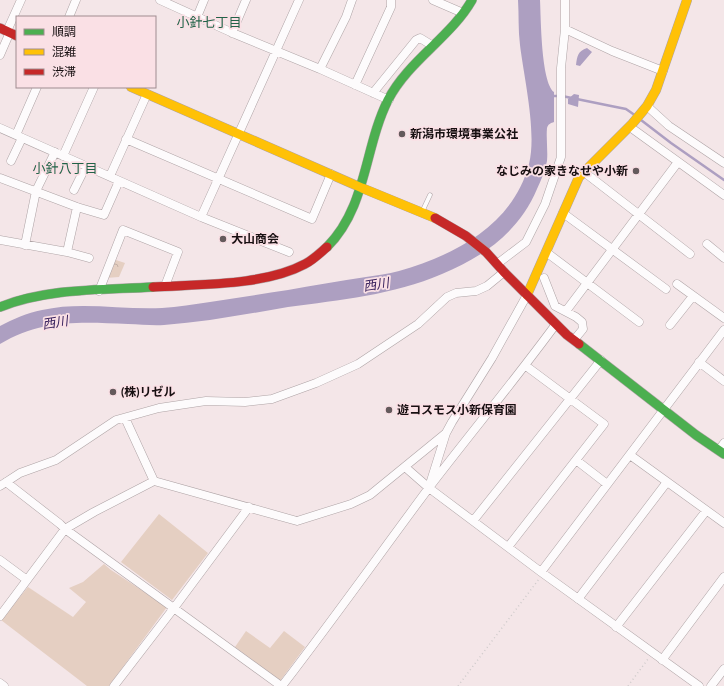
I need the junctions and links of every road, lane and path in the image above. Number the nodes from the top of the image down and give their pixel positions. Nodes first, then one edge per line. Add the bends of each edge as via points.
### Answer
1 (21, 0) edge
2 (76, 0) edge
3 (204, 0) edge
4 (246, 0) edge
5 (299, 0) edge
6 (352, 0) edge
7 (391, 0) edge
8 (433, 0) edge
9 (472, 0) edge
10 (565, 0) edge
11 (687, 0) edge
12 (165, 1) edge
13 (463, 13) junction
14 (69, 16) edge
15 (197, 17) junction
16 (564, 29) junction
17 (9, 32) edge
18 (232, 33) junction
19 (433, 46) junction
20 (277, 52) junction
21 (0, 55) edge
22 (320, 69) junction
23 (663, 71) junction
24 (355, 85) junction
25 (38, 88) edge
26 (94, 88) edge
27 (133, 88) edge
28 (373, 93) junction
29 (147, 94) junction
30 (389, 100) junction
31 (646, 108) junction
32 (631, 126) junction
33 (0, 128) edge
34 (239, 135) junction
35 (19, 137) junction
36 (126, 139) junction
37 (54, 152) junction
38 (63, 156) junction
39 (11, 161) dead end
40 (678, 162) junction
41 (724, 163) edge
42 (86, 166) junction
43 (584, 172) junction
44 (331, 174) junction
45 (110, 176) junction
46 (0, 178) edge
47 (218, 179) junction
48 (119, 181) junction
49 (362, 188) junction
50 (74, 190) dead end
51 (36, 191) junction
52 (430, 195) dead end
53 (724, 195) edge
54 (77, 207) junction
55 (422, 212) junction
56 (563, 213) junction
57 (639, 214) junction
58 (201, 217) junction
59 (0, 240) edge
60 (707, 244) dead end
61 (25, 245) junction
62 (612, 250) junction
63 (67, 252) junction
64 (289, 252) dead end
65 (546, 252) junction
66 (690, 254) dead end
67 (89, 258) dead end
68 (724, 258) edge
69 (497, 264) junction
70 (504, 272) junction
71 (544, 278) dead end
72 (587, 283) junction
73 (677, 284) dead end
74 (165, 286) junction
75 (666, 289) dead end
76 (98, 291) junction
77 (527, 295) junction
78 (692, 296) junction
79 (0, 308) edge
80 (566, 311) junction
81 (724, 318) edge
82 (639, 322) dead end
83 (556, 324) junction
84 (670, 325) dead end
85 (724, 330) edge
86 (574, 340) junction
87 (601, 360) junction
88 (699, 362) junction
89 (526, 366) junction
90 (724, 381) edge
91 (570, 398) junction
92 (664, 409) junction
93 (125, 418) junction
94 (446, 433) junction
95 (722, 449) edge
96 (630, 455) junction
97 (576, 460) junction
98 (405, 467) junction
99 (154, 481) junction
100 (667, 482) junction
101 (3, 484) edge
102 (608, 484) junction
103 (429, 488) junction
104 (249, 507) junction
105 (706, 511) junction
106 (473, 521) junction
107 (724, 523) edge
108 (65, 529) junction
109 (508, 547) junction
110 (0, 560) edge
111 (541, 572) junction
112 (724, 577) edge
113 (27, 580) junction
114 (578, 599) junction
115 (174, 608) junction
116 (0, 616) edge
117 (616, 627) junction
118 (652, 652) junction
119 (662, 660) junction
120 (724, 669) edge
121 (0, 683) edge
122 (4, 686) edge
123 (114, 686) edge
124 (281, 686) edge
125 (458, 686) edge
126 (628, 686) edge
127 (699, 686) edge
128 (711, 686) edge

1 - 17 street
2 - 14 street
3 - 15 street
4 - 18 street
5 - 20 street
6 - 22 street
7 - 24 street via 391,7
8 - 13 street
9 - 13 street
10 - 16 street
11 - 23 street
12 - 15 street
13 - 19 street
15 - 18 street
16 - 23 street
16 - 69 street via 561,68 561,157 545,204 526,242
17 - 21 street
18 - 20 street
19 - 28 street via 420,38 416,40
19 - 30 street via 409,71
20 - 22 street
20 - 34 street
22 - 24 street
23 - 31 street
24 - 28 street
25 - 35 street
26 - 38 street
27 - 29 street
28 - 30 street
29 - 34 street
29 - 36 street
30 - 49 street via 374,138
31 - 32 street
31 - 41 street
32 - 40 street
32 - 43 street
33 - 35 street
34 - 44 street
34 - 47 street
35 - 37 street
35 - 39 street
36 - 45 street
36 - 47 street
37 - 38 street
37 - 51 street
38 - 42 street
40 - 53 street
40 - 57 street
42 - 45 street
42 - 50 street
43 - 56 street via 579,177
43 - 57 street
44 - 47 street via 312,219
44 - 49 street
45 - 48 street
46 - 51 street
47 - 58 street
48 - 54 street via 104,215
48 - 58 street
49 - 55 street
49 - 74 street via 338,235 324,250 306,263 274,276
51 - 54 street
51 - 61 street
52 - 55 lane
54 - 63 street
55 - 69 street via 441,220 466,236
56 - 62 street
56 - 65 street
57 - 62 street
57 - 66 street
58 - 64 street
59 - 61 street
60 - 68 street
61 - 63 street
62 - 72 street
62 - 75 street
63 - 67 street
65 - 72 street
65 - 77 street
69 - 70 street
70 - 77 street
70 - 93 street via 487,286 476,291 456,292 446,297 418,324 358,364 316,383 272,399 244,402 206,401 159,408
71 - 80 street via 556,306
72 - 80 street
72 - 82 street
73 - 78 street
74 - 76 street
74 - 76 street via 178,252 123,230
76 - 79 street via 54,293 13,302
77 - 83 street
77 - 94 street
78 - 81 street
78 - 84 street
80 - 86 street via 582,322 583,329
83 - 86 street
83 - 89 street
85 - 88 street
86 - 87 street
87 - 91 street
87 - 92 street
88 - 90 street
88 - 92 street
89 - 91 street
89 - 103 street
91 - 97 street via 604,424
91 - 106 street
92 - 95 street via 696,434
92 - 96 street
93 - 99 street
93 - 101 street via 116,420 56,460 20,473
94 - 98 street
94 - 103 street
96 - 100 street
96 - 102 street
97 - 102 street
97 - 109 street
98 - 103 street
98 - 104 street via 370,495 351,504 297,521
99 - 104 street
99 - 108 street
100 - 105 street
100 - 114 street
101 - 108 street
102 - 111 street
103 - 106 street
103 - 124 street
104 - 115 street
105 - 107 street
105 - 117 street
106 - 109 street
108 - 113 street
108 - 115 street
109 - 111 street
110 - 113 street
111 - 114 street
111 - 125 path via 542,575
112 - 119 street
113 - 116 street
114 - 117 street
115 - 123 street
115 - 124 street
117 - 118 street
118 - 119 street
118 - 126 path
119 - 127 street
120 - 128 street
121 - 122 street

